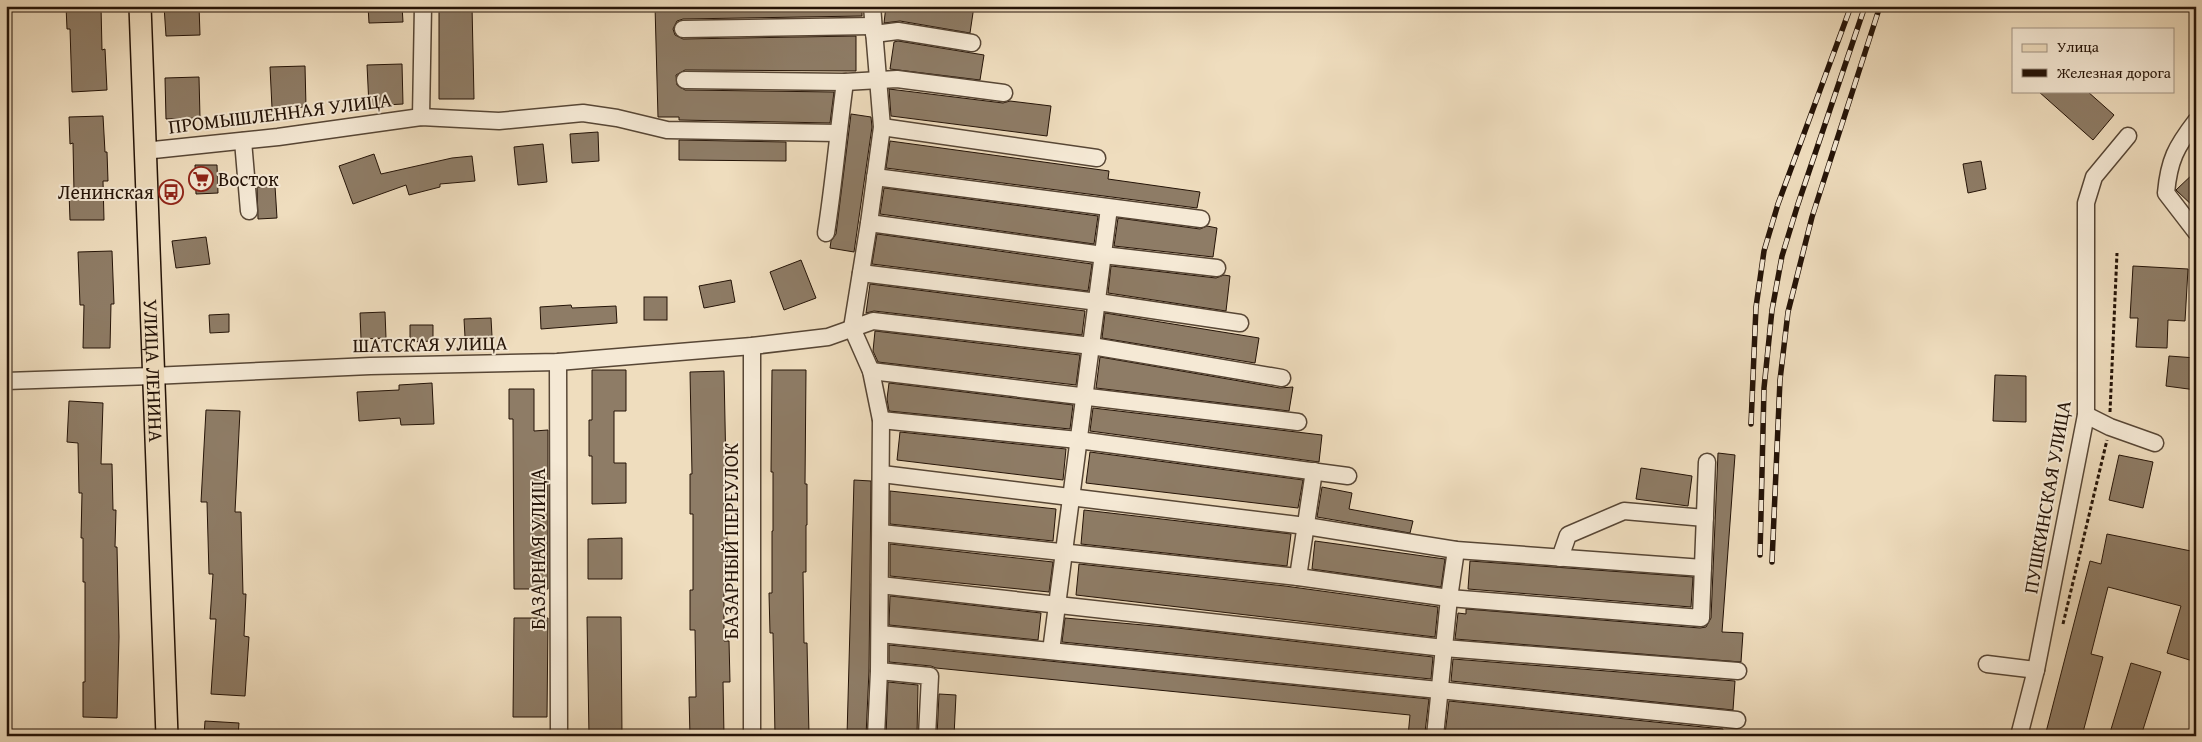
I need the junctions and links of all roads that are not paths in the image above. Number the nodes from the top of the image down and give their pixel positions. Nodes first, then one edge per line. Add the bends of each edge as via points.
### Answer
1 (140, 6) edge
2 (423, 6) edge
3 (872, 6) edge
4 (683, 29) dead end
5 (873, 30) junction
6 (972, 43) dead end
7 (685, 80) dead end
8 (878, 80) junction
9 (845, 82) junction
10 (1004, 93) dead end
11 (421, 117) junction
12 (2196, 121) edge
13 (882, 128) junction
14 (838, 133) junction
15 (2128, 136) dead end
16 (243, 141) junction
17 (144, 151) junction
18 (1097, 158) dead end
19 (875, 177) junction
20 (1109, 208) junction
21 (249, 211) dead end
22 (1201, 219) dead end
23 (869, 223) junction
24 (2196, 232) edge
25 (826, 233) dead end
26 (1103, 255) junction
27 (1217, 268) dead end
28 (861, 273) junction
29 (1098, 302) junction
30 (1240, 323) dead end
31 (852, 328) junction
32 (752, 346) junction
33 (1092, 346) junction
34 (558, 362) junction
35 (871, 371) junction
36 (152, 376) junction
37 (1282, 378) dead end
38 (6, 381) edge
39 (1084, 397) junction
40 (2086, 415) junction
41 (881, 420) junction
42 (1298, 422) dead end
43 (1078, 440) junction
44 (2155, 444) dead end
45 (1707, 462) dead end
46 (1314, 471) junction
47 (882, 474) junction
48 (1348, 476) dead end
49 (1072, 497) junction
50 (1705, 518) junction
51 (1306, 526) junction
52 (881, 534) junction
53 (1456, 550) junction
54 (1064, 554) junction
55 (1560, 558) junction
56 (1702, 568) junction
57 (1298, 577) junction
58 (880, 585) junction
59 (1449, 598) junction
60 (1057, 604) junction
61 (880, 634) junction
62 (1444, 648) junction
63 (1051, 651) junction
64 (1987, 664) dead end
65 (2036, 670) junction
66 (879, 671) junction
67 (1738, 671) dead end
68 (1440, 690) junction
69 (1737, 720) dead end
70 (167, 736) edge
71 (560, 736) edge
72 (752, 736) edge
73 (876, 736) edge
74 (927, 736) edge
75 (1435, 736) edge
76 (2019, 736) edge

1 - 17 main road, УЛИЦА ЛЕНИНА
2 - 11 street, ПРОМЫШЛЕННАЯ УЛИЦА
3 - 5 street
4 - 5 street
5 - 6 street
5 - 8 street
7 - 9 street
8 - 9 street
8 - 10 street via 897,79
8 - 13 street
9 - 14 street
11 - 14 street, ПРОМЫШЛЕННАЯ УЛИЦА via 499,121 583,113 667,130
11 - 16 street, ПРОМЫШЛЕННАЯ УЛИЦА
12 - 24 street via 2177,145 2168,171 2166,193
13 - 18 street
13 - 19 street
14 - 25 street
15 - 40 street, ПУШКИНСКАЯ УЛИЦА via 2094,177 2086,203
16 - 17 street, ПРОМЫШЛЕННАЯ УЛИЦА
16 - 21 street
17 - 36 main road, УЛИЦА ЛЕНИНА
19 - 20 street
19 - 23 street
20 - 22 street
20 - 26 street
23 - 26 street
23 - 28 street
26 - 27 street
26 - 29 street
28 - 29 street
28 - 31 street
29 - 30 street
29 - 33 street
31 - 32 street, ШАТСКАЯ УЛИЦА via 828,336
31 - 33 street, ШАТСКАЯ УЛИЦА via 873,321
31 - 35 street
32 - 34 street, ШАТСКАЯ УЛИЦА
32 - 72 street, БАЗАРНЫЙ ПЕРЕУЛОК
33 - 37 street, ШАТСКАЯ УЛИЦА
33 - 39 street
34 - 36 street, ШАТСКАЯ УЛИЦА
34 - 71 street, БАЗАРНАЯ УЛИЦА
35 - 39 street
35 - 41 street
36 - 38 street, ШАТСКАЯ УЛИЦА
36 - 70 main road, УЛИЦА ЛЕНИНА
39 - 42 street
39 - 43 street
40 - 44 street
40 - 65 street, ПУШКИНСКАЯ УЛИЦА
41 - 43 street
41 - 47 street
43 - 46 street
43 - 49 street
45 - 50 street
46 - 48 street
46 - 51 street
47 - 49 street
47 - 52 street
49 - 51 street
49 - 54 street
50 - 55 street via 1624,511 1568,535
50 - 56 street
51 - 53 street
51 - 57 street
52 - 54 street
52 - 58 street
53 - 55 street
53 - 59 street
54 - 57 street
54 - 60 street
55 - 56 street
56 - 59 street via 1700,618
57 - 59 street
58 - 60 street
58 - 61 street
59 - 62 street
60 - 62 street
60 - 63 street
61 - 63 street
61 - 66 street
62 - 67 street
62 - 68 street
63 - 68 street
64 - 65 street
65 - 76 street, ПУШКИНСКАЯ УЛИЦА
66 - 73 street
66 - 74 street via 930,676
68 - 69 street
68 - 75 street

